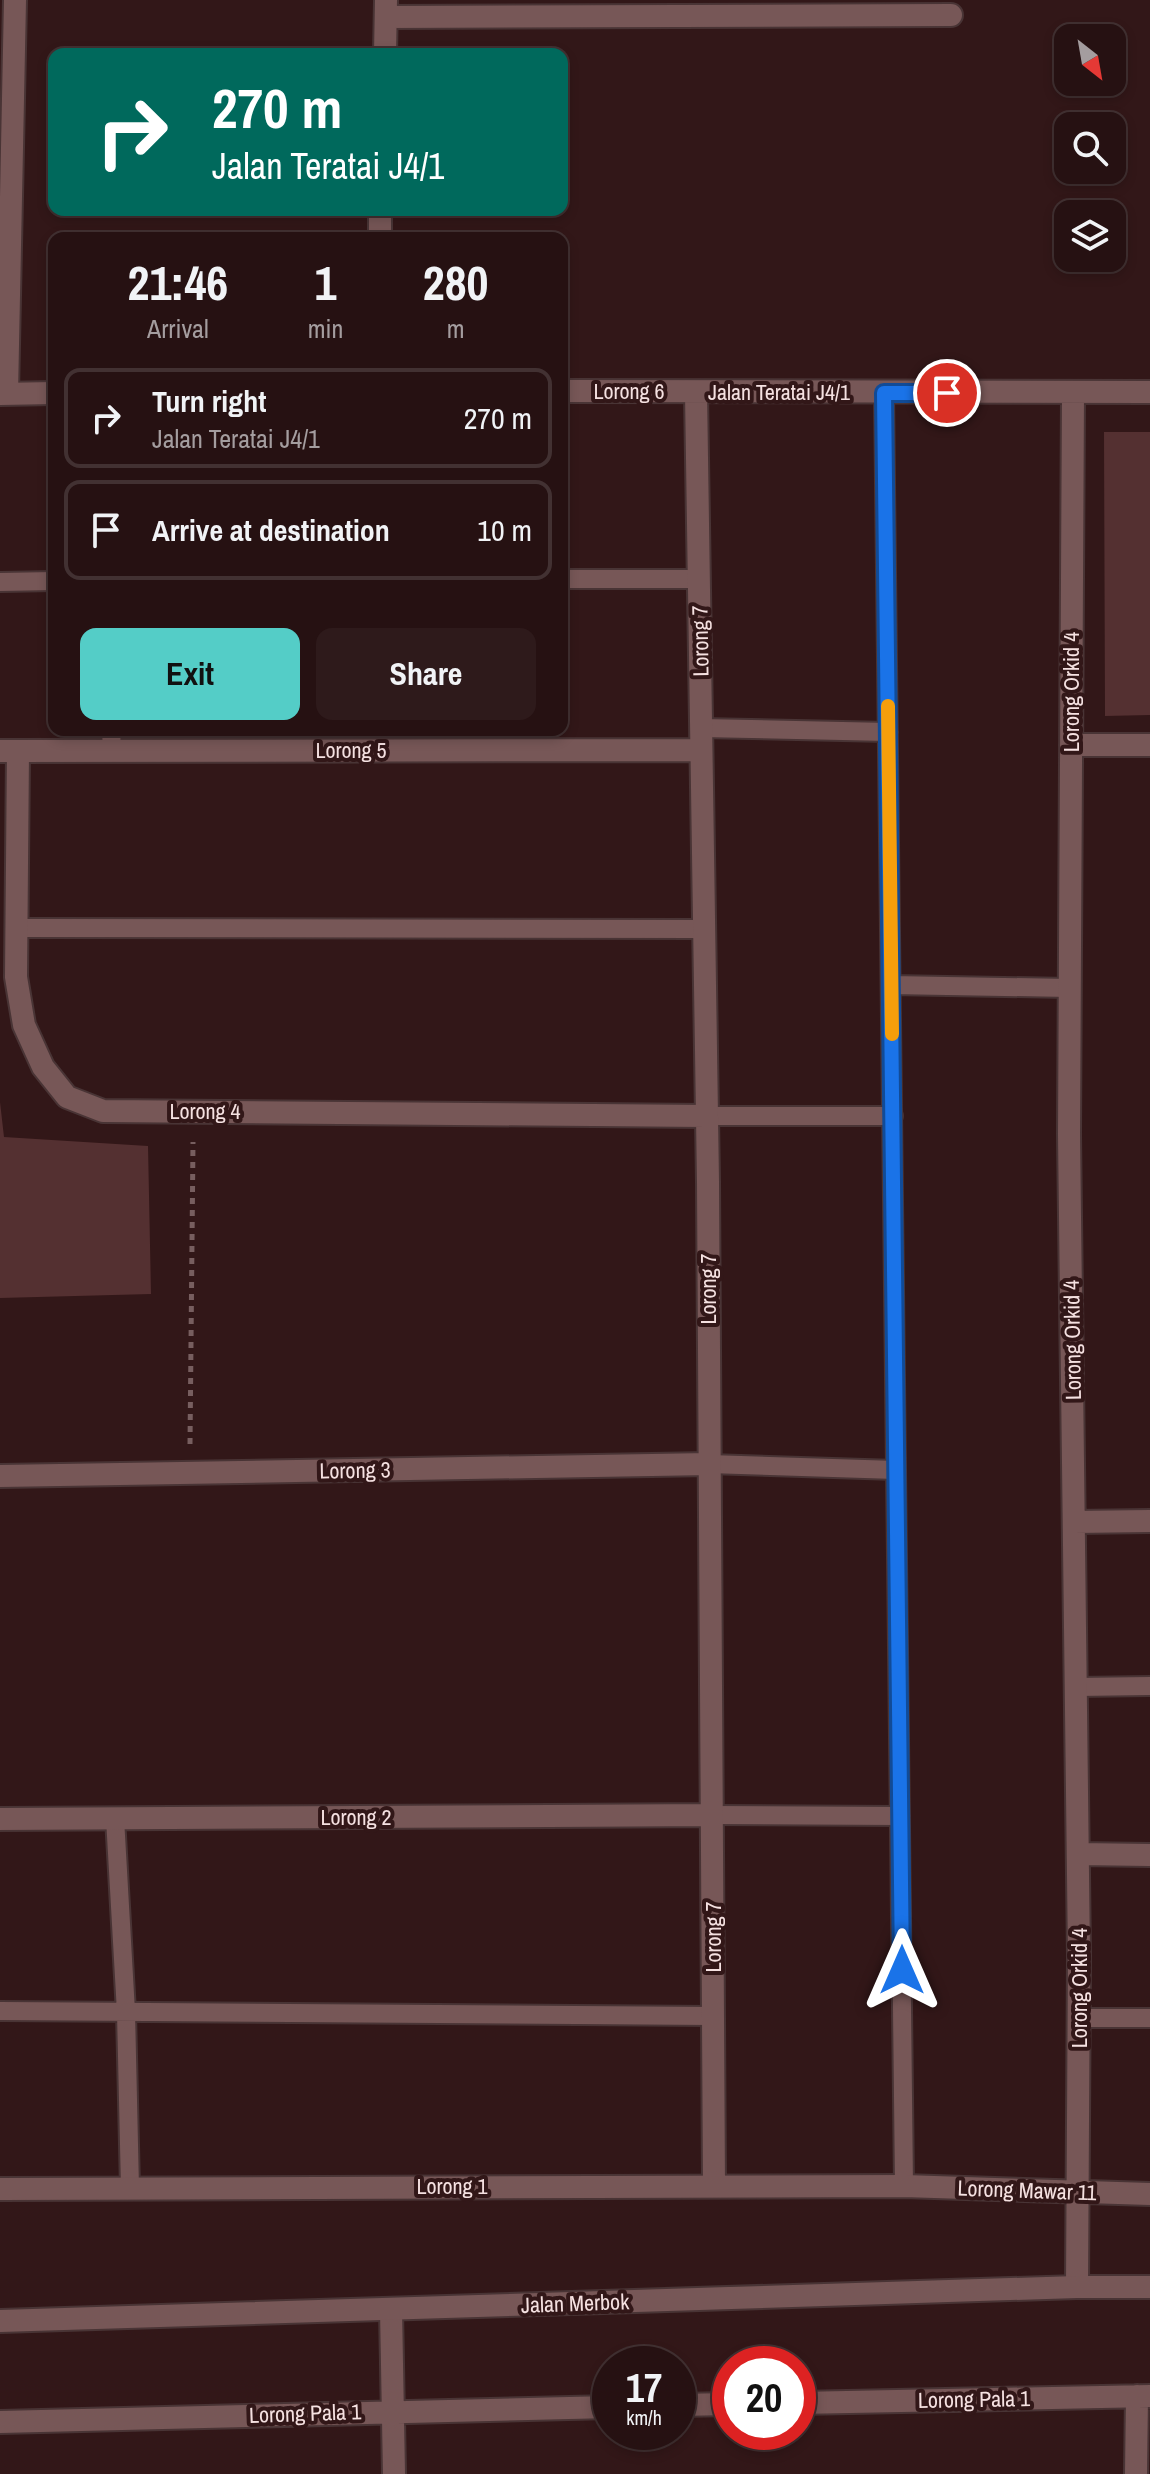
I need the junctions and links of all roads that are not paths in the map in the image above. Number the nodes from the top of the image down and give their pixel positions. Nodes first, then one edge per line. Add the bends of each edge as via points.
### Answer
1 (15, 0) edge
2 (676, 7) edge
3 (386, 8) edge
4 (951, 15) dead end
5 (385, 48) edge
6 (568, 391) edge
7 (696, 392) junction
8 (1150, 392) edge
9 (48, 393) edge
10 (884, 393) junction
11 (4, 394) edge
12 (1073, 394) junction
13 (568, 579) edge
14 (699, 579) junction
15 (48, 581) edge
16 (0, 582) edge
17 (888, 732) junction
18 (701, 739) junction
19 (112, 740) edge
20 (1071, 745) junction
21 (1150, 745) edge
22 (9, 751) edge
23 (16, 928) junction
24 (704, 929) junction
25 (891, 985) junction
26 (1070, 988) junction
27 (706, 1116) junction
28 (893, 1116) junction
29 (709, 1464) junction
30 (896, 1470) junction
31 (0, 1476) edge
32 (1150, 1521) edge
33 (1074, 1522) junction
34 (1150, 1686) edge
35 (1076, 1687) junction
36 (712, 1815) junction
37 (900, 1816) junction
38 (115, 1818) junction
39 (0, 1819) edge
40 (1078, 1854) junction
41 (1150, 1855) edge
42 (0, 2011) edge
43 (126, 2012) junction
44 (713, 2016) junction
45 (1079, 2018) junction
46 (1150, 2018) edge
47 (714, 2186) junction
48 (904, 2186) junction
49 (130, 2188) junction
50 (0, 2189) edge
51 (1077, 2191) junction
52 (1150, 2194) edge
53 (1077, 2287) junction
54 (1150, 2287) edge
55 (391, 2309) junction
56 (0, 2321) edge
57 (1143, 2396) edge
58 (816, 2403) edge
59 (592, 2407) edge
60 (392, 2411) junction
61 (0, 2422) edge
62 (394, 2474) edge
63 (1136, 2474) edge

1 - 11 street
2 - 3 street
2 - 4 street
3 - 5 street
6 - 7 street, Lorong 6
7 - 10 street, Jalan Teratai J4/1
7 - 14 street, Lorong 7
8 - 12 street, Jalan Teratai J4/1
9 - 11 street
10 - 12 street, Jalan Teratai J4/1
10 - 17 lane
12 - 20 street, Lorong Orkid 4
13 - 14 lane
14 - 18 street, Lorong 7
15 - 16 lane
17 - 18 lane
17 - 25 lane
18 - 19 street, Lorong 5
18 - 24 street, Lorong 7
19 - 22 street, Lorong 5
20 - 21 street
20 - 26 street, Lorong Orkid 4
22 - 23 street, Lorong 4
23 - 24 lane
23 - 27 street, Lorong 4 via 16,977 24,1025 43,1067 67,1097 103,1111
24 - 27 street, Lorong 7
25 - 26 lane
25 - 28 lane
26 - 33 street, Lorong Orkid 4
27 - 28 lane
27 - 29 street, Lorong 7
28 - 30 lane
29 - 30 lane
29 - 31 street, Lorong 3
29 - 36 street, Lorong 7
30 - 37 lane
32 - 33 street
33 - 35 street, Lorong Orkid 4
34 - 35 lane
35 - 40 street, Lorong Orkid 4
36 - 37 lane
36 - 38 street, Lorong 2
36 - 44 street, Lorong 7
37 - 48 lane
38 - 39 street, Lorong 2
38 - 43 lane
40 - 41 street
40 - 45 street, Lorong Orkid 4
42 - 43 lane
43 - 44 lane
43 - 49 lane
44 - 47 street, Lorong 7
45 - 46 lane
45 - 51 street, Lorong Orkid 4
47 - 48 street, Lorong 1
47 - 49 street, Lorong 1
48 - 51 street, Lorong Mawar 11
49 - 50 street, Lorong 1
51 - 52 street, Lorong Mawar 11
51 - 53 street, Lorong Orkid 4
53 - 54 street, Jalan Merbok
53 - 55 street, Jalan Merbok
55 - 56 street, Jalan Merbok
55 - 60 street
57 - 58 street, Lorong Pala 1
57 - 63 street
59 - 60 street, Lorong Pala 1
60 - 61 street, Lorong Pala 1
60 - 62 street

